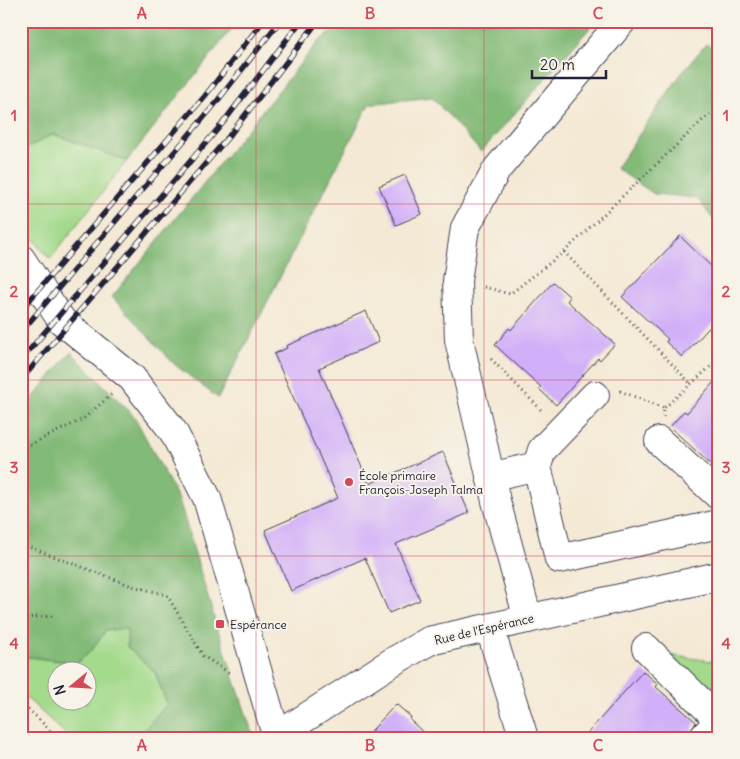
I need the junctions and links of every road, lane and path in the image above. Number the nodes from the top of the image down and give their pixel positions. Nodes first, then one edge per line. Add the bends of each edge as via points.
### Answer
1 (622, 21) edge
2 (719, 109) edge
3 (564, 252) junction
4 (21, 259) edge
5 (457, 280) junction
6 (463, 359) junction
7 (719, 359) edge
8 (132, 378) junction
9 (691, 384) junction
10 (595, 395) joint
11 (664, 408) junction
12 (561, 430) junction
13 (659, 441) joint
14 (21, 449) edge
15 (537, 466) junction
16 (490, 477) junction
17 (719, 496) edge
18 (719, 524) edge
19 (21, 544) edge
20 (717, 578) edge
21 (54, 616) dead end
22 (21, 618) edge
23 (528, 619) junction
24 (490, 629) junction
25 (646, 648) dead end
26 (259, 676) junction
27 (21, 702) edge
28 (719, 720) edge
29 (277, 737) edge
30 (58, 738) edge
31 (524, 738) edge
32 (703, 738) edge

1 - 5 street via 497,169 465,228
2 - 3 path via 705,118
3 - 5 path via 510,294
3 - 9 path
4 - 8 street via 62,321
5 - 6 street via 459,340
6 - 12 path via 489,357
6 - 16 street
7 - 9 path
8 - 14 path via 83,419
8 - 26 street via 174,431 207,498
9 - 11 path
10 - 11 path via 613,388
10 - 12 street
11 - 13 path
12 - 15 street via 542,450
13 - 17 street
15 - 16 street
15 - 18 street via 559,559
16 - 23 street
19 - 26 path via 132,586 167,595 203,656 241,680
20 - 23 street, Rue de l'Espérance
21 - 22 path
23 - 24 street, Rue de l'Espérance
24 - 29 street, Rue de l'Espérance via 429,641
24 - 31 street
25 - 28 street
26 - 29 street
27 - 30 path
28 - 32 street

